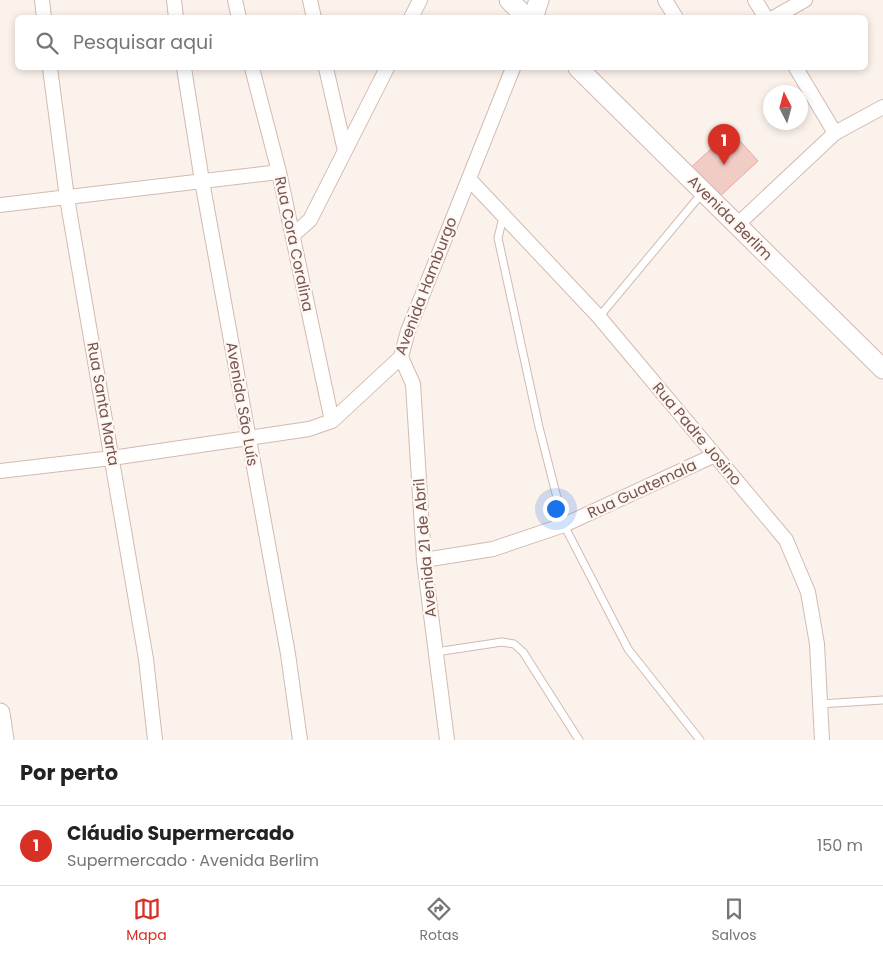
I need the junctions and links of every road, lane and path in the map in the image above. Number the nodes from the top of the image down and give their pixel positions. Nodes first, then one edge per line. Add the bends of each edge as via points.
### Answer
1 (42, 0) edge
2 (174, 0) edge
3 (235, 0) edge
4 (310, 0) edge
5 (420, 0) edge
6 (509, 0) edge
7 (539, 0) edge
8 (665, 0) edge
9 (755, 0) edge
10 (805, 0) edge
11 (44, 15) edge
12 (176, 15) edge
13 (238, 15) edge
14 (313, 15) edge
15 (412, 15) edge
16 (524, 15) edge
17 (534, 15) edge
18 (674, 15) edge
19 (764, 15) edge
20 (778, 15) edge
21 (50, 70) edge
22 (184, 70) edge
23 (253, 70) edge
24 (326, 70) edge
25 (385, 70) edge
26 (512, 70) edge
27 (580, 70) edge
28 (797, 70) edge
29 (883, 106) edge
30 (835, 133) junction
31 (345, 151) junction
32 (279, 172) junction
33 (469, 179) junction
34 (202, 181) junction
35 (704, 192) junction
36 (67, 198) junction
37 (0, 205) edge
38 (504, 216) junction
39 (737, 225) junction
40 (293, 235) junction
41 (599, 317) junction
42 (401, 357) junction
43 (883, 369) edge
44 (332, 421) junction
45 (249, 438) junction
46 (715, 455) junction
47 (112, 458) junction
48 (0, 471) edge
49 (564, 525) junction
50 (424, 560) junction
51 (436, 652) junction
52 (883, 700) edge
53 (820, 704) junction
54 (0, 713) edge
55 (4, 740) edge
56 (155, 740) edge
57 (300, 740) edge
58 (447, 740) edge
59 (579, 740) edge
60 (700, 740) edge
61 (822, 740) edge

1 - 11 street
2 - 12 street
3 - 13 street
4 - 14 street
5 - 15 street
6 - 16 main road
7 - 17 main road
8 - 18 street
9 - 19 street
10 - 20 street
21 - 36 street, Rua Santa Marta
22 - 34 street, Avenida São Luís
23 - 32 street, Rua Cora Coralina
24 - 31 street
25 - 31 street
26 - 33 street, Avenida Hamburgo
27 - 35 main road, Avenida Berlim
28 - 30 street
29 - 30 street
30 - 39 street
31 - 40 street via 310,220
32 - 34 street
32 - 40 street, Rua Cora Coralina
33 - 38 street, Rua Padre Josino
33 - 42 street, Avenida Hamburgo via 408,331
34 - 36 street
34 - 45 street, Avenida São Luís
35 - 39 main road, Avenida Berlim
35 - 41 lane
36 - 37 street
36 - 47 street, Rua Santa Marta
38 - 41 street, Rua Padre Josino
38 - 49 lane via 498,238
39 - 43 main road, Avenida Berlim
40 - 44 street, Rua Cora Coralina
41 - 46 street, Rua Padre Josino
42 - 44 street, Avenida Hamburgo
42 - 50 street, Avenida 21 de Abril via 413,384
44 - 45 street, Avenida Hamburgo via 309,430
45 - 47 street, Avenida Hamburgo
45 - 57 street, Avenida São Luís
46 - 49 street, Rua Guatemala
46 - 53 street, Rua Padre Josino via 786,540 801,575 808,592 817,644
47 - 48 street, Avenida Hamburgo
47 - 56 street, Rua Santa Marta via 146,659
49 - 50 street, Rua Guatemala via 493,549
49 - 60 lane via 628,649
50 - 51 street, Avenida 21 de Abril
51 - 58 street, Avenida 21 de Abril
51 - 59 lane via 502,642 514,644 523,652
52 - 53 lane
53 - 61 street, Rua Padre Josino
54 - 55 main road

